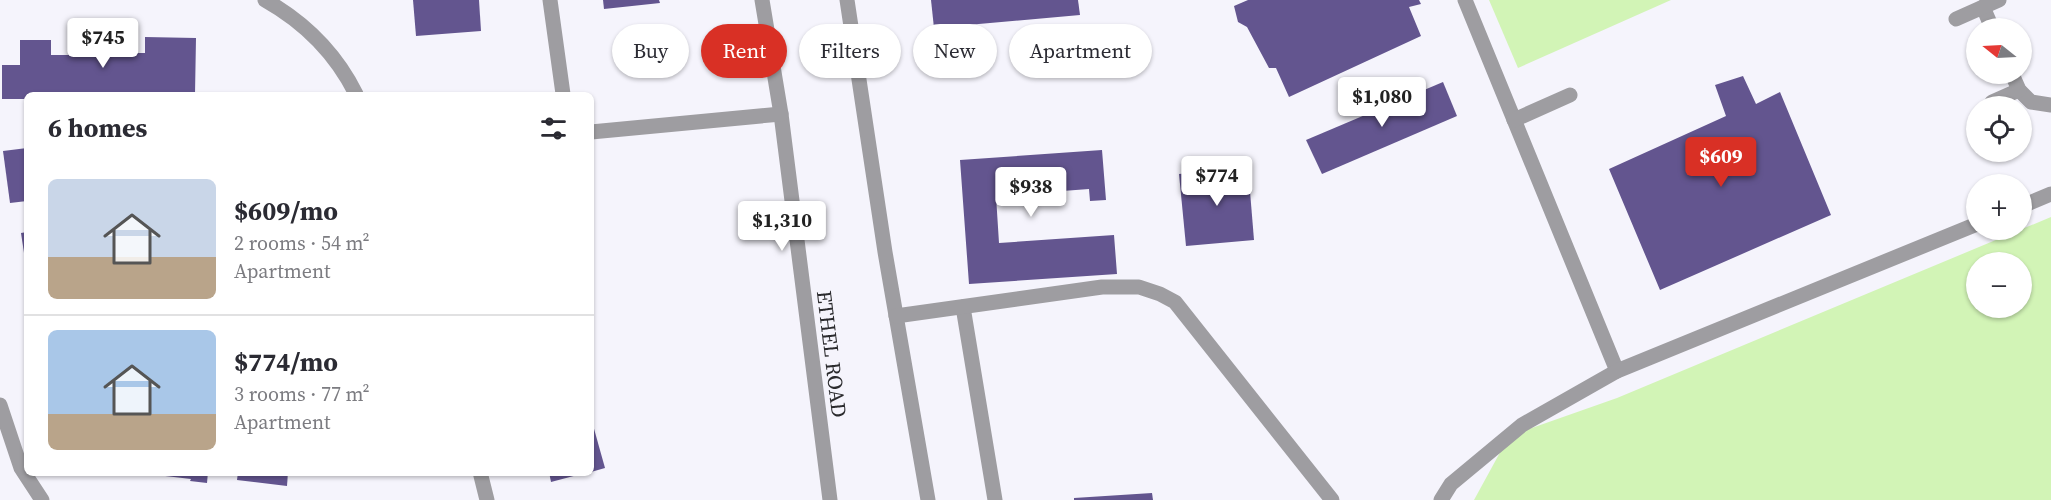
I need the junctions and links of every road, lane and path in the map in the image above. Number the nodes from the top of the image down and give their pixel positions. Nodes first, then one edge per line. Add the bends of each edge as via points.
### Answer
1 (266, 0) edge
2 (549, 0) edge
3 (762, 0) edge
4 (847, 0) edge
5 (1465, 0) edge
6 (1999, 0) edge
7 (1983, 7) junction
8 (1988, 18) edge
9 (1956, 19) dead end
10 (2016, 84) edge
11 (2019, 90) junction
12 (355, 92) edge
13 (563, 92) edge
14 (1570, 95) dead end
15 (2006, 96) edge
16 (2051, 105) edge
17 (781, 114) junction
18 (1514, 120) junction
19 (594, 132) edge
20 (2051, 194) edge
21 (2032, 202) edge
22 (1966, 228) edge
23 (963, 307) junction
24 (896, 316) junction
25 (1617, 371) junction
26 (0, 405) edge
27 (24, 473) edge
28 (26, 476) edge
29 (481, 476) edge
30 (484, 499) edge
31 (42, 500) edge
32 (830, 500) edge
33 (927, 500) edge
34 (995, 500) edge
35 (1332, 500) edge
36 (1441, 500) edge

1 - 12 street via 321,42
2 - 13 street
3 - 17 street, ETHEL ROAD
4 - 24 street
5 - 18 street
6 - 7 street
7 - 8 street
7 - 9 street
10 - 11 street
11 - 15 street
11 - 16 street via 2031,102
14 - 18 street
17 - 19 street
17 - 32 street, ETHEL ROAD
18 - 25 street
20 - 21 street
22 - 25 street
23 - 24 street
23 - 34 street
23 - 35 street via 1102,287 1139,287 1160,294 1175,302
24 - 33 street
25 - 36 street via 1522,425 1451,484
26 - 27 street
28 - 31 street
29 - 30 street

